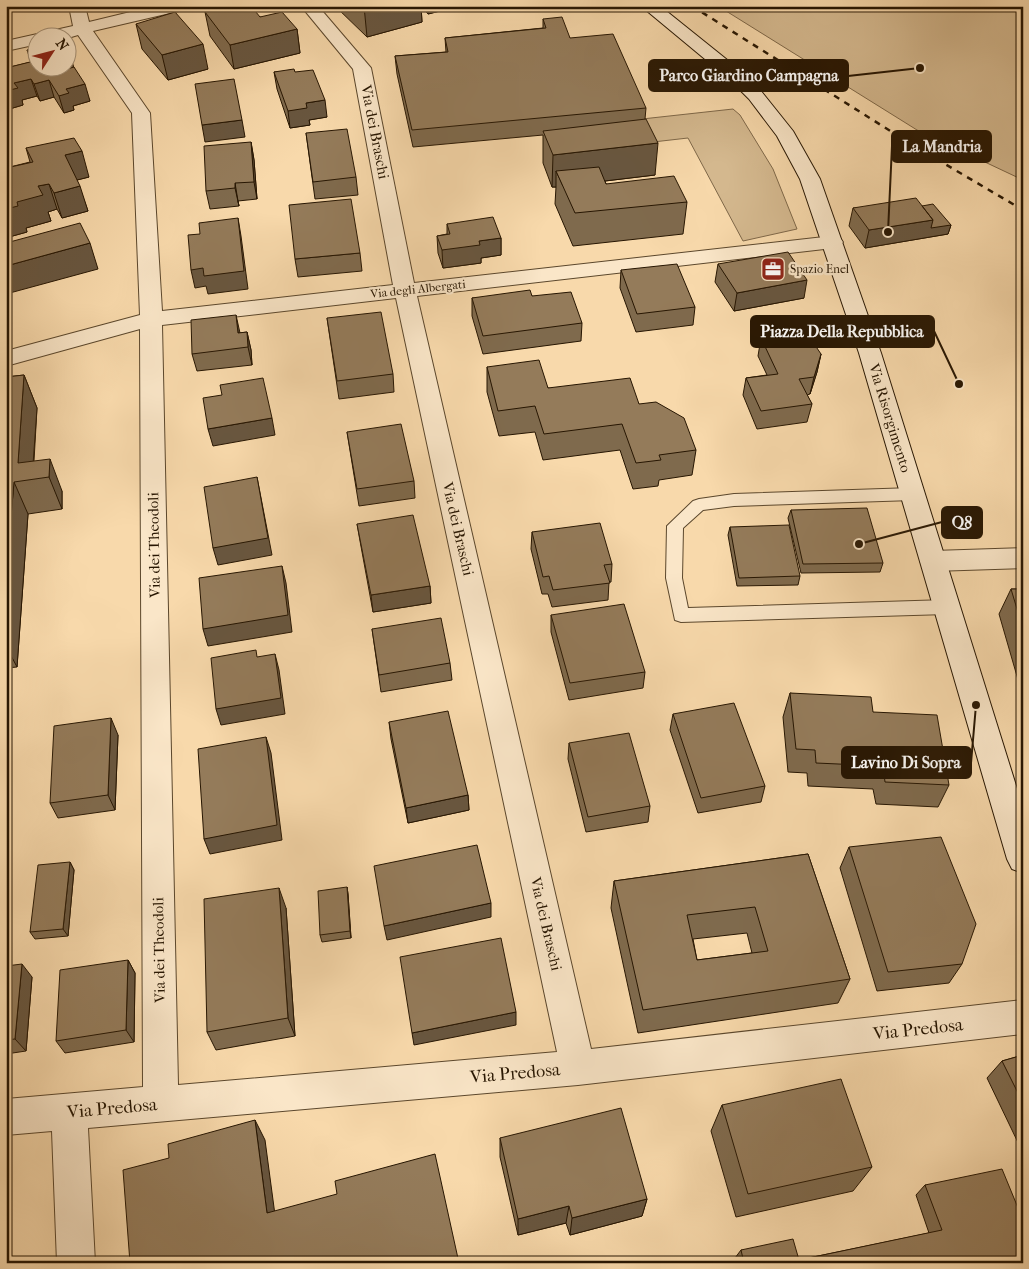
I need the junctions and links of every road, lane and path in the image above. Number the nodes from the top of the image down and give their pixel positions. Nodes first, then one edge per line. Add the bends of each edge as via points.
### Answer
1 (76, 6) edge
2 (177, 6) edge
3 (309, 6) edge
4 (649, 6) edge
5 (82, 28) junction
6 (78, 29) edge
7 (28, 41) edge
8 (6, 46) edge
9 (833, 242) junction
10 (405, 291) junction
11 (151, 319) junction
12 (6, 359) edge
13 (913, 494) junction
14 (1023, 558) edge
15 (933, 561) junction
16 (946, 607) junction
17 (1023, 859) edge
18 (1023, 1017) edge
19 (578, 1068) junction
20 (161, 1104) junction
21 (69, 1112) junction
22 (6, 1117) edge
23 (76, 1263) edge

1 - 5 street, Via dei Theodoli
2 - 5 street
3 - 10 street, Via dei Braschi via 362,68
4 - 9 street, Via Risorgimento via 735,75 775,118 810,179
5 - 6 street
5 - 11 street, Via dei Theodoli via 141,113
7 - 8 street
9 - 10 street, Via degli Albergati
9 - 13 street, Via Risorgimento
10 - 11 street, Via degli Albergati
10 - 19 street, Via dei Braschi
11 - 12 street, Via degli Albergati
11 - 20 street, Via dei Theodoli
13 - 15 street, Via Risorgimento
13 - 16 lane via 734,500 700,505 675,526 674,578 681,616
14 - 15 street
15 - 16 street, Via Risorgimento
16 - 17 street, Via Risorgimento
18 - 19 street, Via Predosa
19 - 20 street, Via Predosa
20 - 21 street, Via Predosa
21 - 22 street, Via Predosa
21 - 23 street

